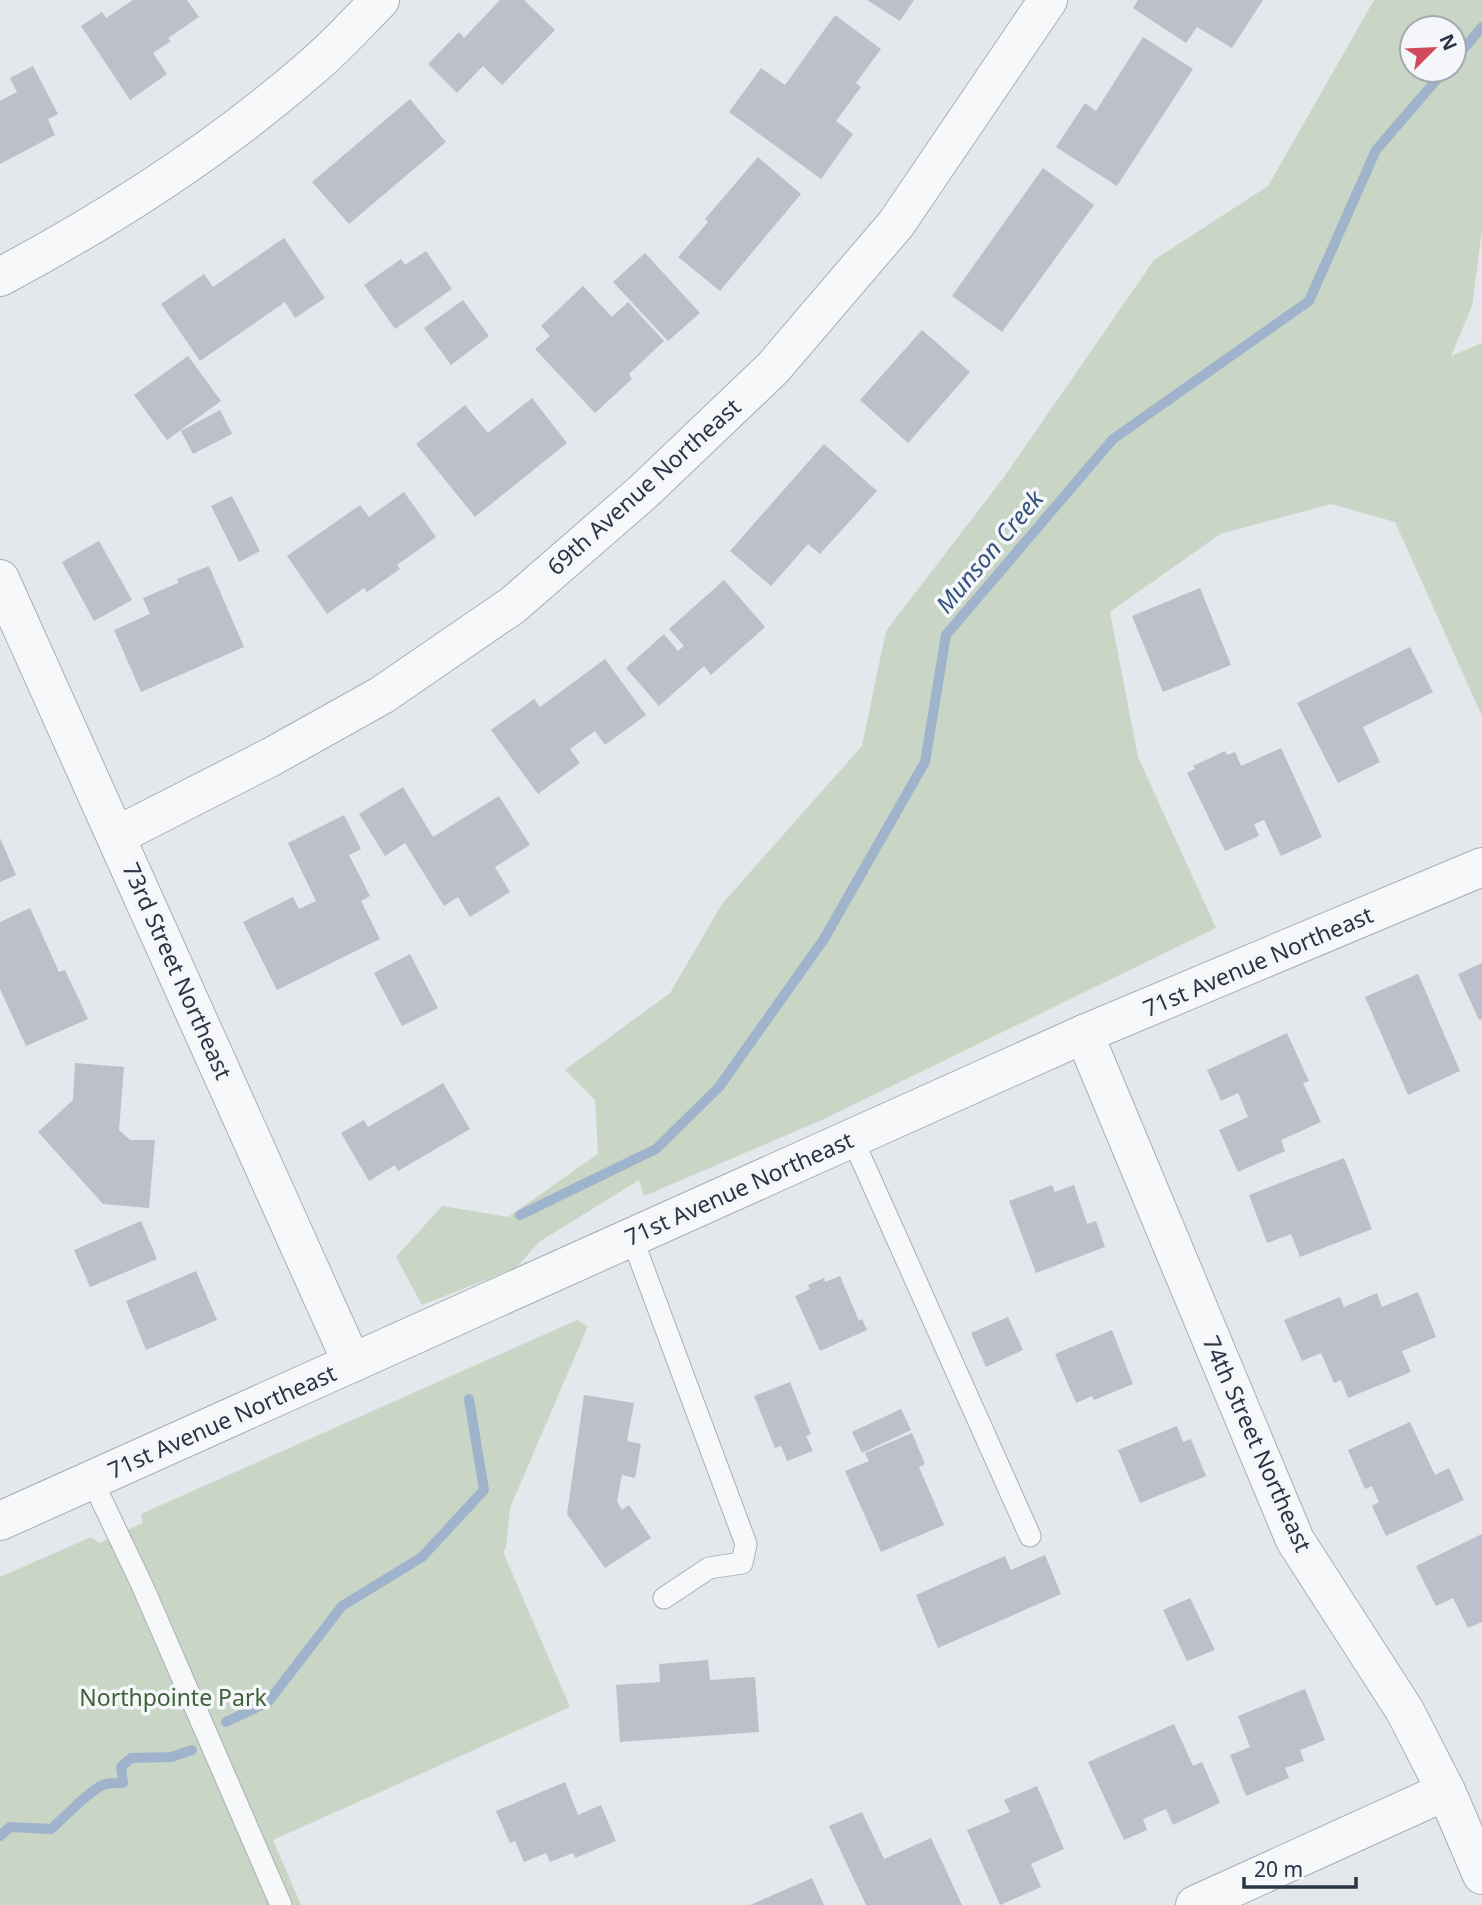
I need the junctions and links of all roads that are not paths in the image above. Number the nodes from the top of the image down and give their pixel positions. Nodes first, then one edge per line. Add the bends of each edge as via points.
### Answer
1 (380, 0) edge
2 (1048, 0) edge
3 (0, 277) edge
4 (0, 579) edge
5 (116, 836) junction
6 (1482, 867) edge
7 (1084, 1034) junction
8 (852, 1139) junction
9 (632, 1238) junction
10 (352, 1363) junction
11 (92, 1480) junction
12 (0, 1521) edge
13 (1030, 1535) dead end
14 (663, 1598) dead end
15 (1446, 1791) junction
16 (1482, 1875) edge
17 (281, 1905) edge
18 (1195, 1905) edge

1 - 3 street via 313,67 196,158 61,245
2 - 5 street, 69th Avenue Northeast via 896,224 773,368 643,492 513,605 382,695
4 - 5 street, 73rd Street Northeast
5 - 10 street, 73rd Street Northeast
6 - 7 street, 71st Avenue Northeast
7 - 8 street, 71st Avenue Northeast
7 - 15 street, 74th Street Northeast via 1295,1540 1405,1711
8 - 9 street, 71st Avenue Northeast
8 - 13 lane
9 - 10 street, 71st Avenue Northeast
9 - 14 lane via 746,1544 742,1563 709,1568
10 - 11 street, 71st Avenue Northeast
11 - 12 street, 71st Avenue Northeast
11 - 17 lane
15 - 16 street, 74th Street Northeast
15 - 18 street

